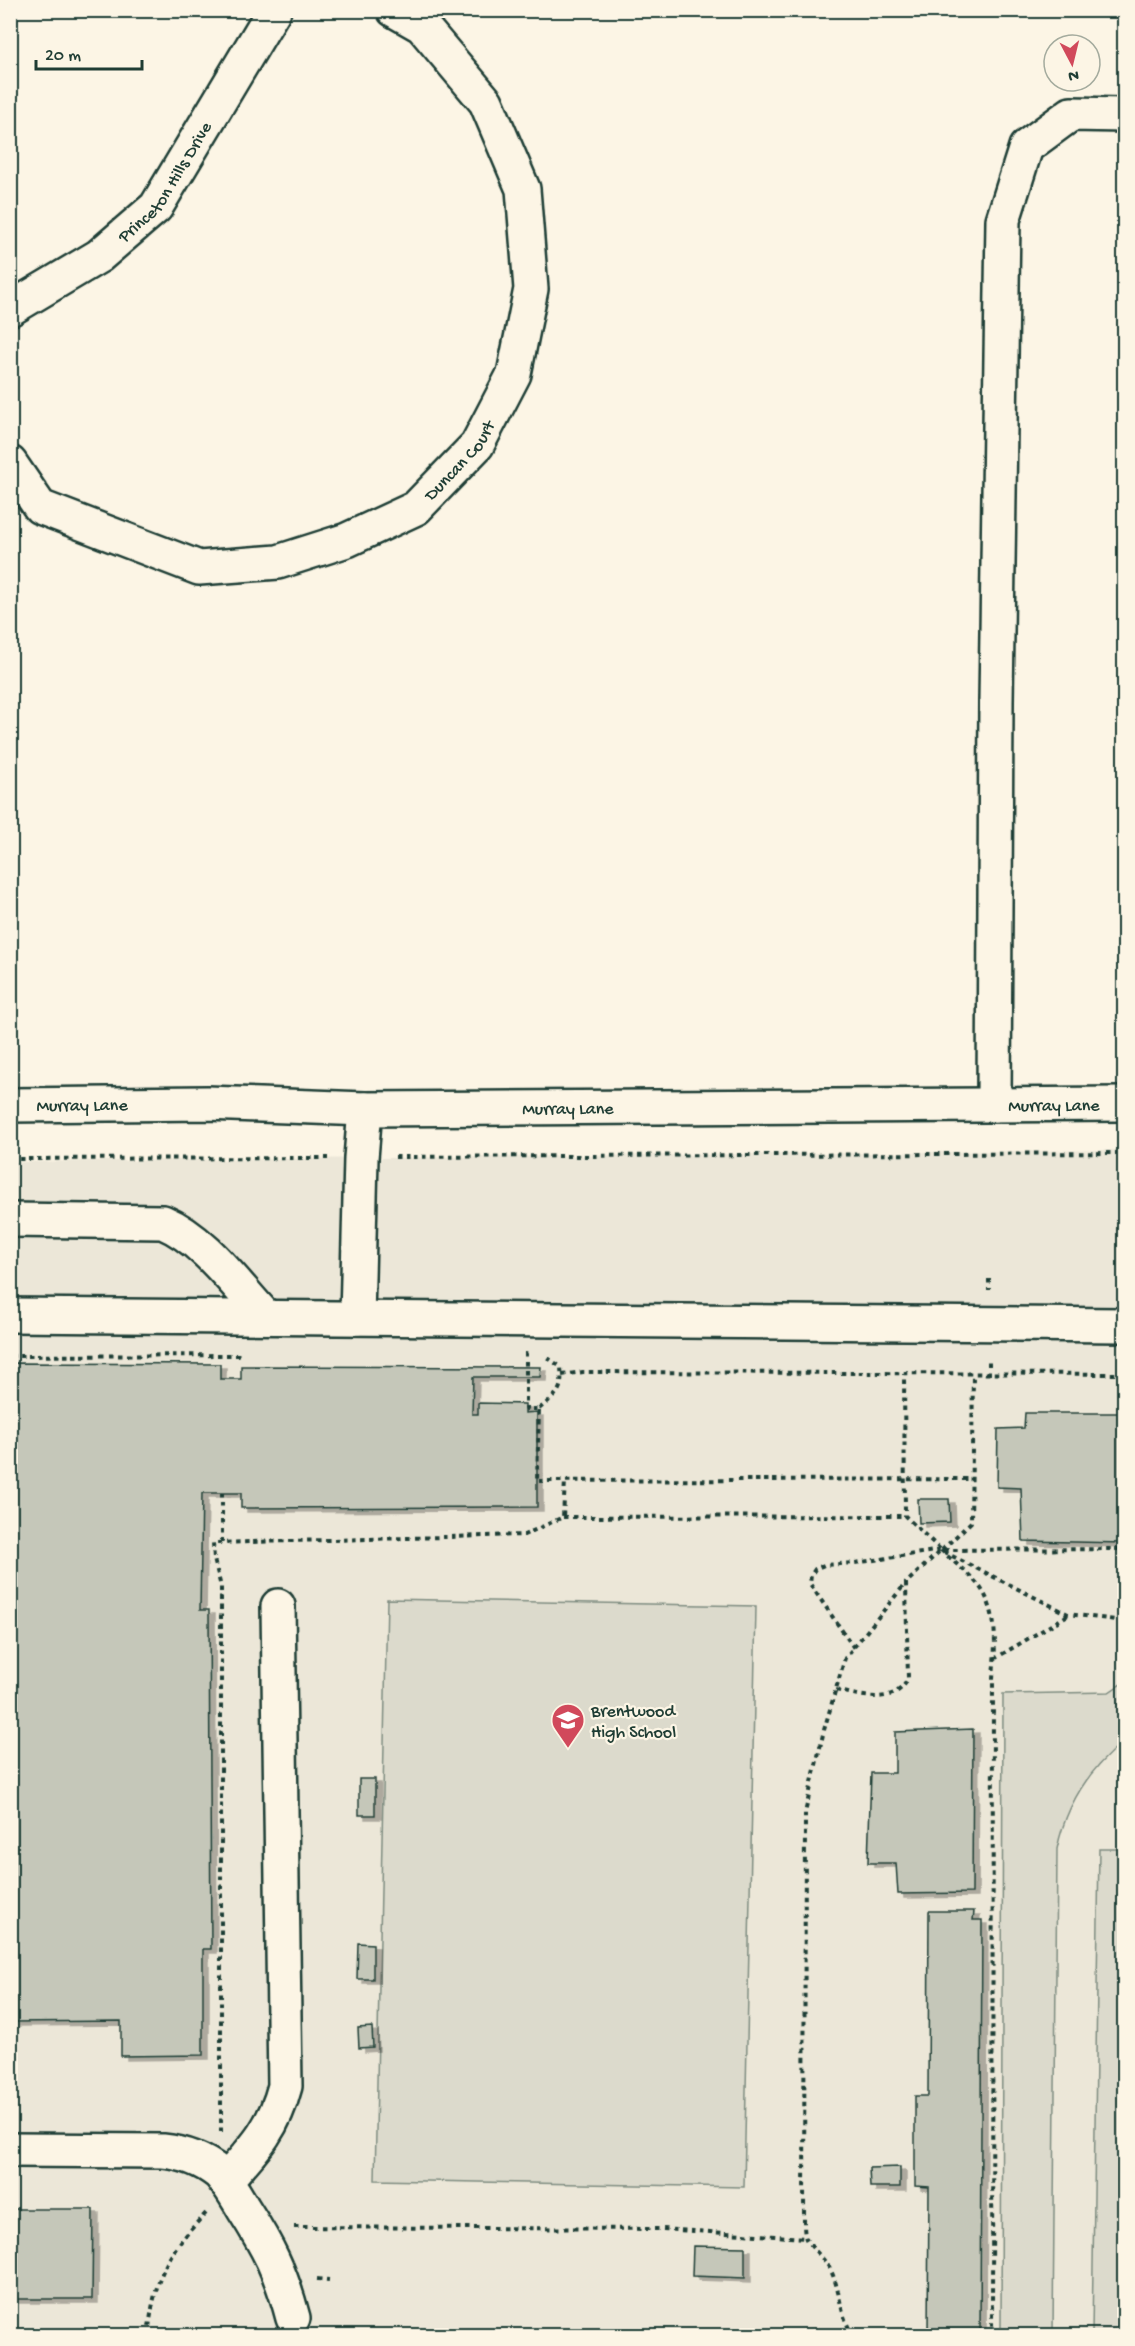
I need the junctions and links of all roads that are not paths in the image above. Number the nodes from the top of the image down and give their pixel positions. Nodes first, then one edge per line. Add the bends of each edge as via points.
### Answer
1 (274, 10) edge
2 (394, 10) edge
3 (1125, 115) edge
4 (10, 309) edge
5 (10, 463) edge
6 (1125, 1104) edge
7 (10, 1105) edge
8 (994, 1105) junction
9 (365, 1109) junction
10 (10, 1220) edge
11 (10, 1315) edge
12 (266, 1317) junction
13 (357, 1318) junction
14 (1125, 1325) edge
15 (278, 1606) dead end
16 (10, 2150) edge
17 (219, 2195) junction
18 (292, 2318) dead end

1 - 4 street, Princeton Hills Drive via 156,207 99,256
2 - 5 street, Duncan Court via 422,26 486,102 523,189 531,289 514,374 477,445 416,508 347,540 278,562 199,568 40,507
3 - 8 street via 1071,114 1026,147 1003,220
6 - 8 street, Murray Lane
7 - 9 street, Murray Lane via 207,1102
8 - 9 street, Murray Lane
9 - 13 street
10 - 12 street via 163,1222 197,1242
11 - 12 street
12 - 13 street
13 - 14 street
15 - 17 street via 285,2086 280,2107 260,2142
16 - 17 street via 176,2153 203,2163 220,2175
17 - 18 street via 272,2256

